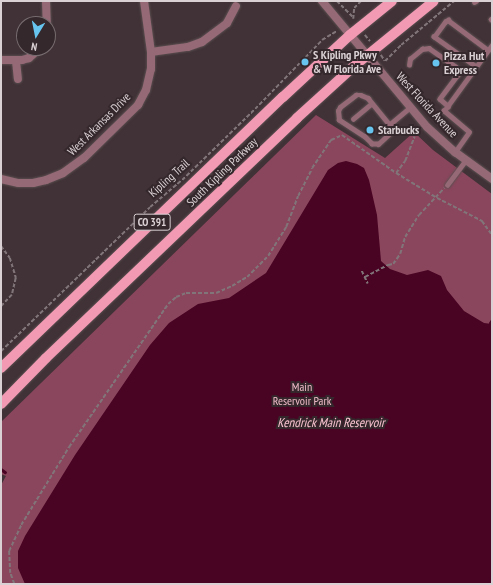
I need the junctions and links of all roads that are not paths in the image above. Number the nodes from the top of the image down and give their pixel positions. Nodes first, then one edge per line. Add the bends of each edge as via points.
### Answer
1 (46, 1) edge
2 (144, 1) edge
3 (322, 1) edge
4 (392, 1) edge
5 (434, 1) edge
6 (236, 6) dead end
7 (47, 16) edge
8 (350, 35) junction
9 (492, 45) edge
10 (488, 50) junction
11 (151, 52) junction
12 (31, 56) edge
13 (367, 56) junction
14 (1, 60) edge
15 (16, 61) junction
16 (409, 65) dead end
17 (476, 67) junction
18 (18, 78) dead end
19 (371, 104) junction
20 (448, 106) junction
21 (409, 108) junction
22 (353, 120) dead end
23 (389, 125) junction
24 (455, 152) junction
25 (466, 160) junction
26 (1, 179) edge
27 (492, 179) edge
28 (447, 185) road end
29 (1, 368) edge
30 (1, 404) edge

1 - 7 street
2 - 11 street, West Arkansas Drive
3 - 8 street, West Florida Avenue
4 - 8 main road, South Kipling Parkway / CO 391
5 - 13 main road, South Kipling Parkway / CO 391
6 - 11 street via 227,23 202,42 188,47
8 - 13 street, West Florida Avenue
8 - 29 main road, South Kipling Parkway / CO 391
9 - 10 lane
10 - 17 lane
10 - 17 lane via 448,20 434,37
11 - 26 street, West Arkansas Drive via 150,80 141,100 131,113 77,163 63,173 40,182 19,183
12 - 15 street
13 - 21 street, West Florida Avenue
13 - 30 main road, South Kipling Parkway / CO 391 via 302,113
14 - 15 street
15 - 18 street
16 - 20 lane via 410,59 422,49 429,48 456,67 458,75 440,99
17 - 20 lane
19 - 22 lane
19 - 23 lane
19 - 23 lane via 368,98 356,95 340,107 337,116 345,125 372,144 379,144 394,130
20 - 24 lane via 444,111 469,132
21 - 23 lane
21 - 24 street, West Florida Avenue
24 - 25 street, West Florida Avenue
25 - 27 street, West Florida Avenue
25 - 28 lane

